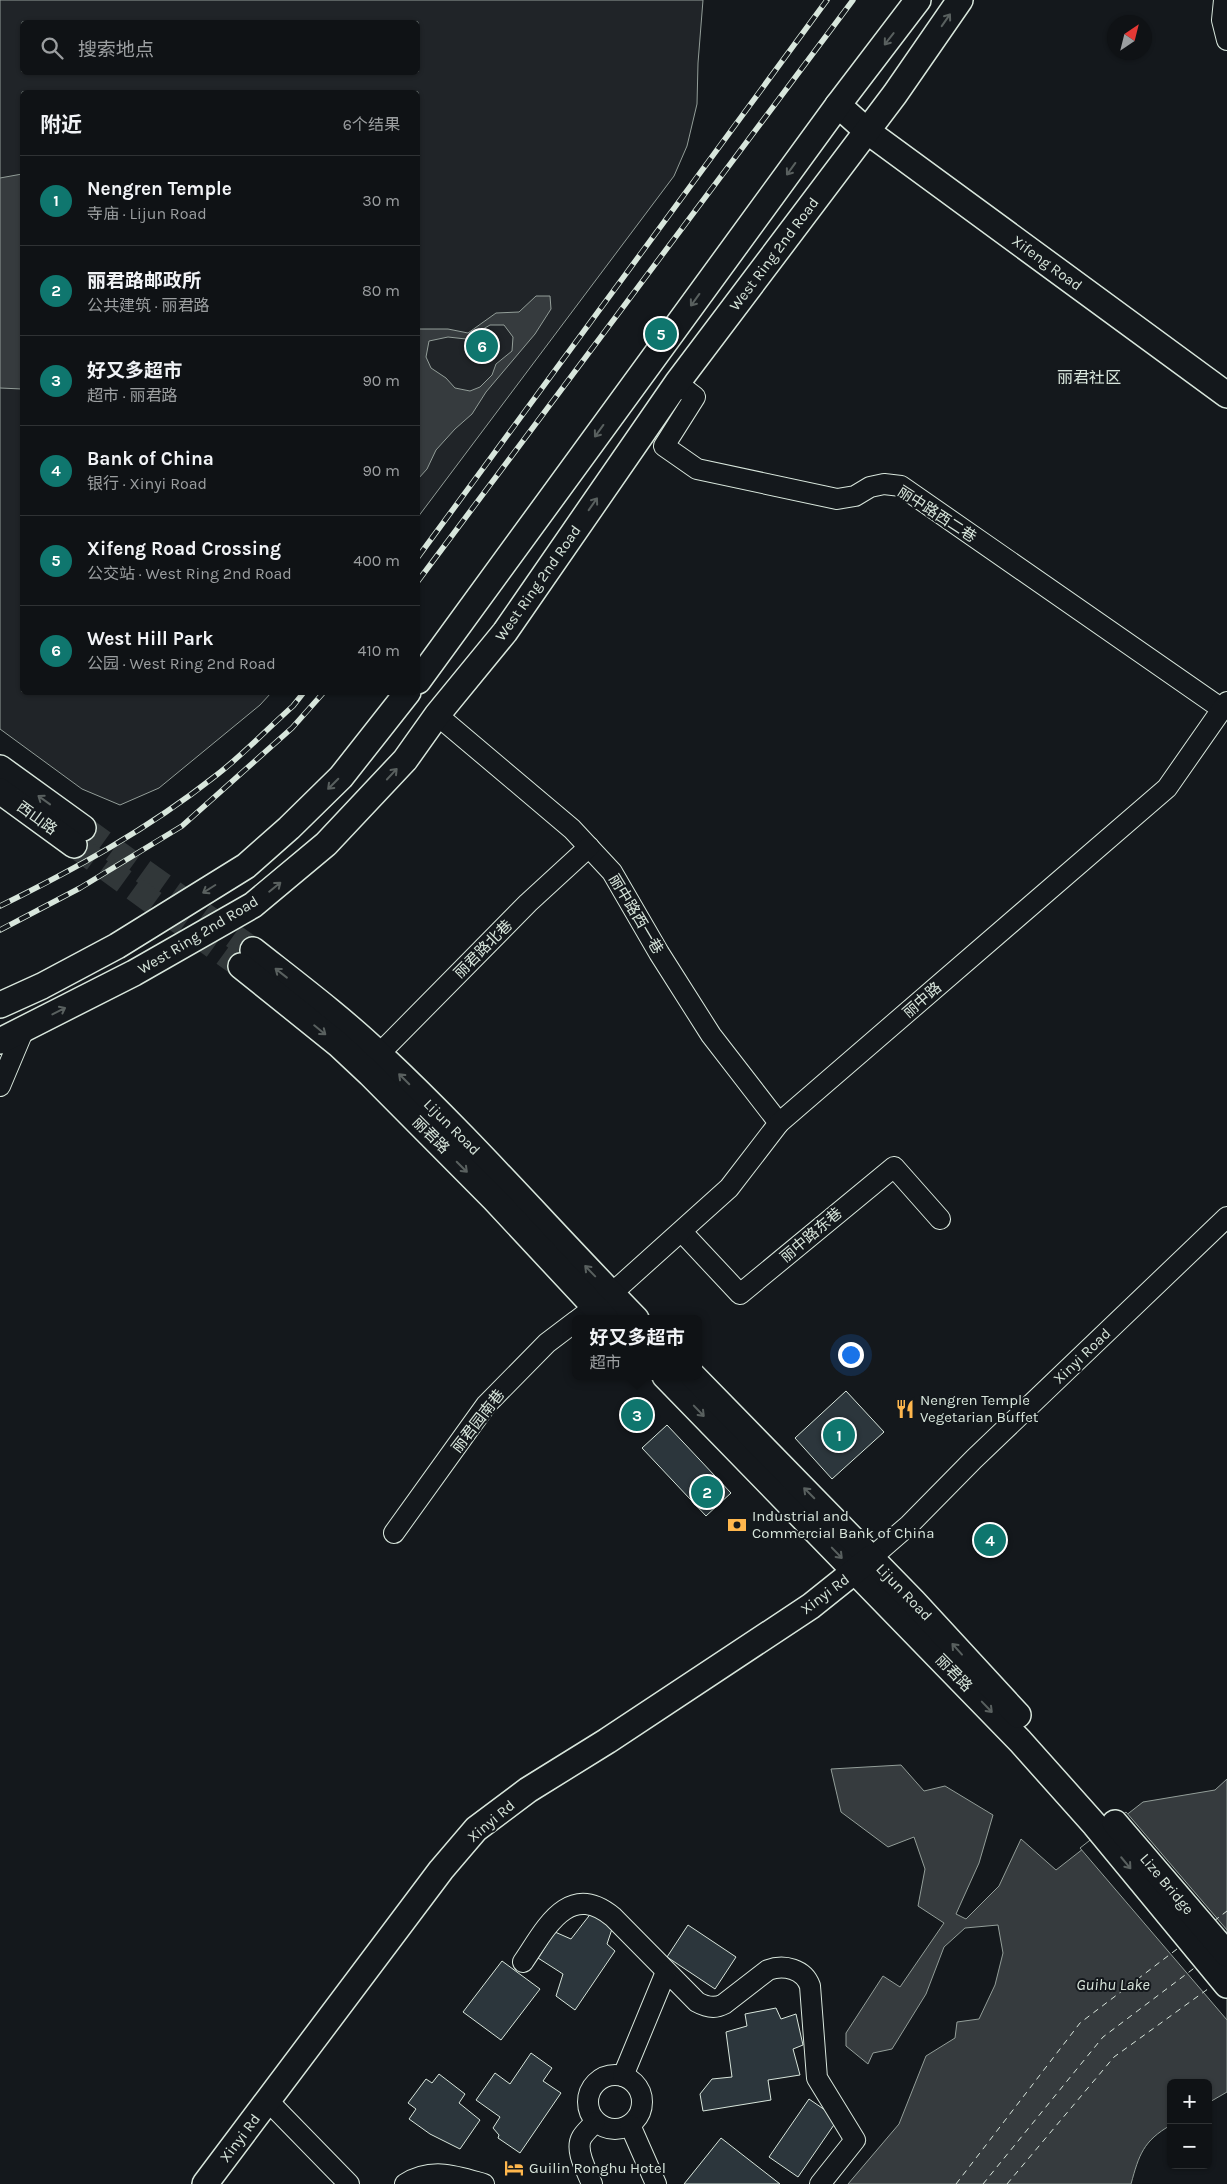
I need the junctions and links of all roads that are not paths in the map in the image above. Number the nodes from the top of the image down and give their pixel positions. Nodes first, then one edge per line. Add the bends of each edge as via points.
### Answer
1 (918, 0) edge
2 (960, 0) edge
3 (1224, 0) edge
4 (1227, 40) edge
5 (838, 105) junction
6 (867, 131) junction
7 (677, 383) junction
8 (1227, 395) edge
9 (420, 678) edge
10 (406, 695) edge
11 (1225, 705) edge
12 (437, 715) junction
13 (0, 768) edge
14 (0, 791) edge
15 (589, 847) junction
16 (247, 958) joint
17 (0, 1006) edge
18 (24, 1029) junction
19 (0, 1041) edge
20 (379, 1054) junction
21 (0, 1086) edge
22 (779, 1122) junction
23 (1227, 1217) edge
24 (940, 1219) dead end
25 (682, 1232) junction
26 (593, 1312) edge
27 (611, 1315) edge
28 (572, 1326) edge
29 (669, 1380) edge
30 (697, 1380) edge
31 (394, 1533) dead end
32 (863, 1564) junction
33 (1102, 1820) junction
34 (1227, 1954) edge
35 (523, 1962) dead end
36 (666, 1972) junction
37 (1227, 1985) edge
38 (623, 2076) junction
39 (268, 2101) junction
40 (596, 2122) junction
41 (630, 2125) junction
42 (205, 2184) edge
43 (348, 2184) edge
44 (405, 2184) edge
45 (484, 2184) edge
46 (592, 2184) edge
47 (656, 2184) edge
48 (820, 2184) edge

1 -> 5 main road
6 -> 2 main road, West Ring 2nd Road
3 - 4 street via 1222,20
5 - 6 main road, Xifeng Road
5 -> 9 main road
6 - 7 main road, West Ring 2nd Road
6 - 8 main road, Xifeng Road
7 - 11 street, 丽中路西二巷 via 695,397 664,446 697,469 837,499 855,496 870,487 884,484 901,486
12 -> 7 main road, West Ring 2nd Road via 505,632
10 -> 17 main road via 341,777 246,866 117,946
11 - 22 street, 丽中路 via 1167,788
12 - 15 street, 丽中路西一巷
18 -> 12 main road, West Ring 2nd Road via 134,973 253,905 326,844 405,760
14 -> 13 main road, 西山路 via 79,837
15 - 20 street, 丽君路北巷 via 528,903
15 - 22 street, 丽中路西一巷 via 612,872 711,1035
20 -> 16 main road, Lijun Road via 327,1009
16 -> 26 main road, 丽君路 via 370,1074 495,1200
18 - 19 main road, West Ring 2nd Road
18 - 21 street
26 -> 20 main road, Lijun Road via 465,1140
22 - 25 street, 丽中路 via 729,1188
23 - 32 street, Xinyi Road via 909,1525
24 - 25 street, 丽中路东巷 via 894,1167 740,1294
25 - 26 street, 丽中路
26 - 27 main road, Lijun Road
28 - 31 street, 丽君园南巷 via 547,1343 486,1405
29 -> 32 main road
32 -> 30 main road, Lijun Road
32 - 33 main road, Lijun Road via 913,1601
32 - 39 main road, Xinyi Rd via 810,1606 528,1790 476,1829 441,1870
33 - 34 main road, Lize Bridge
33 -> 37 main road
35 - 36 street via 562,1910 588,1905 602,1908 613,1917
36 - 38 street
36 - 48 street via 696,2002 713,2007 724,2004 774,1968 782,1966 795,1970 807,1980 817,2078 856,2140
38 - 40 street via 605,2076 592,2087 587,2105
38 - 41 street via 637,2086 643,2102 637,2119
39 - 42 main road, Xinyi Rd
39 - 43 street
40 - 41 street via 612,2130
40 - 46 street via 579,2144
41 - 47 street
44 - 45 street via 426,2174 442,2173

